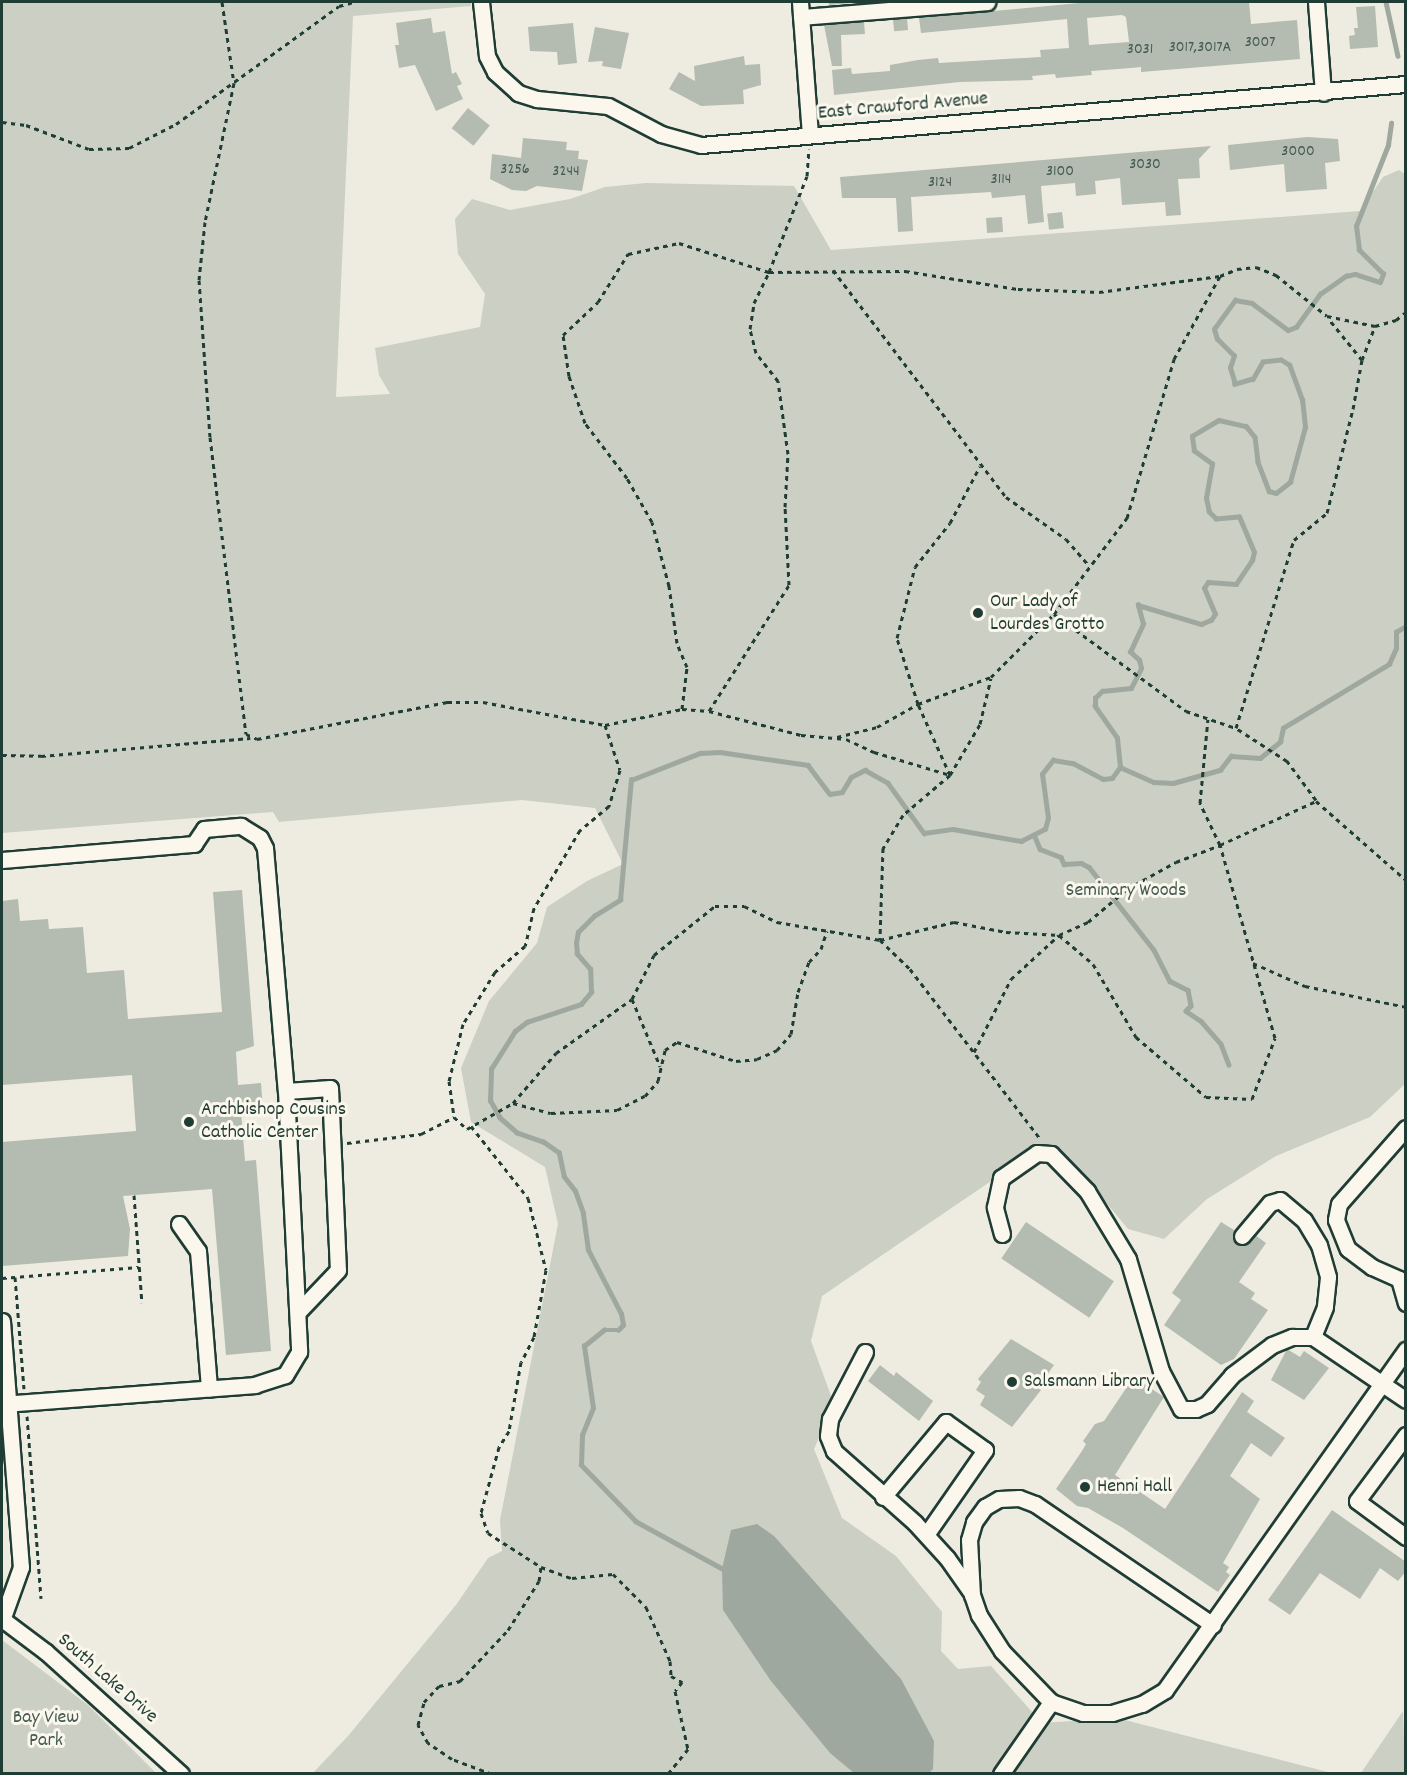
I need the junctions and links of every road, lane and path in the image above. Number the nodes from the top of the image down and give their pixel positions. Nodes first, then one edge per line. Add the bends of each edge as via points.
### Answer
1 (222, 2) edge
2 (354, 2) edge
3 (482, 2) edge
4 (987, 2) edge
5 (1316, 2) edge
6 (801, 9) edge
7 (234, 83) junction
8 (1406, 84) edge
9 (1323, 93) junction
10 (2, 122) edge
11 (810, 135) junction
12 (833, 270) junction
13 (769, 272) junction
14 (1220, 276) junction
15 (1406, 312) edge
16 (1327, 316) junction
17 (1375, 326) junction
18 (1362, 360) junction
19 (980, 466) junction
20 (1089, 565) junction
21 (1053, 614) junction
22 (991, 678) junction
23 (918, 704) junction
24 (682, 709) junction
25 (709, 711) junction
26 (1208, 719) junction
27 (605, 725) junction
28 (1236, 728) junction
29 (250, 738) junction
30 (833, 738) junction
31 (2, 755) edge
32 (950, 775) junction
33 (1317, 801) junction
34 (1220, 846) junction
35 (2, 860) edge
36 (1406, 880) edge
37 (827, 931) junction
38 (1059, 935) junction
39 (880, 940) junction
40 (1253, 963) junction
41 (632, 999) junction
42 (1406, 1007) edge
43 (974, 1052) junction
44 (661, 1067) junction
45 (286, 1091) junction
46 (513, 1103) junction
47 (454, 1117) junction
48 (471, 1126) junction
49 (1406, 1128) edge
50 (333, 1144) junction
51 (1051, 1154) junction
52 (134, 1195) dead end
53 (179, 1224) dead end
54 (1002, 1234) dead end
55 (1242, 1236) dead end
56 (139, 1266) junction
57 (1402, 1276) edge
58 (15, 1277) junction
59 (2, 1278) edge
60 (142, 1303) dead end
61 (1406, 1303) edge
62 (298, 1311) junction
63 (2, 1321) edge
64 (1313, 1337) junction
65 (1406, 1350) edge
66 (865, 1352) dead end
67 (1384, 1383) junction
68 (209, 1389) junction
69 (1406, 1400) edge
70 (26, 1402) junction
71 (5, 1404) edge
72 (1406, 1435) edge
73 (8, 1491) edge
74 (883, 1497) junction
75 (926, 1535) junction
76 (1406, 1537) edge
77 (541, 1567) junction
78 (972, 1595) junction
79 (41, 1598) dead end
80 (2, 1619) edge
81 (1213, 1625) junction
82 (1051, 1702) junction
83 (181, 1773) edge
84 (492, 1773) edge
85 (672, 1773) edge
86 (1001, 1773) edge

1 - 7 path
2 - 7 path via 339,6
3 - 11 street, East Crawford Avenue via 484,44 490,64 504,82 529,98 608,106 661,134 701,145
4 - 6 street
5 - 9 street
6 - 11 street
7 - 10 path via 147,142 115,151 89,149 26,125
7 - 29 path via 205,222 200,280 210,437 246,734
8 - 9 street, East Crawford Avenue
9 - 11 street, East Crawford Avenue
11 - 13 path via 807,176
12 - 13 path
12 - 14 path via 905,271 1018,289 1099,292
12 - 19 path
13 - 24 path via 679,243 628,254 598,302 563,335 569,376 585,423 627,478 652,522 669,586 677,643 687,667
13 - 25 path via 754,303 750,329 756,353 778,381 788,454 785,507 789,585
14 - 16 path via 1237,268 1256,267 1276,275
14 - 20 path via 1174,359 1126,518
15 - 17 path via 1396,320
16 - 17 path
16 - 18 path
17 - 18 path
18 - 28 path via 1327,513 1294,540
19 - 20 path via 1006,497 1066,539
19 - 23 path via 950,524 915,567 897,638
20 - 21 path
21 - 22 path
21 - 26 path via 1186,711
22 - 23 path
22 - 32 path via 980,724
23 - 30 path via 877,727
23 - 32 path
24 - 25 path
24 - 27 path
25 - 30 path via 801,735
26 - 28 path
26 - 34 path via 1200,803
27 - 29 path via 459,701
27 - 47 path via 620,770 609,806 580,830 534,908 525,946 495,972 463,1024 449,1081
28 - 33 path via 1280,756
29 - 31 path via 40,756
30 - 32 path
32 - 39 path via 903,815 883,848
33 - 34 path
33 - 36 path
34 - 38 path via 1176,862 1122,893 1088,922
34 - 40 path
35 - 45 street via 194,844 204,829 250,829 265,848
37 - 39 path
37 - 41 path via 777,922 744,906 715,906 654,955
37 - 44 path via 821,949 809,962 798,993 791,1034 777,1050 757,1059 736,1061 677,1042 665,1050
38 - 39 path via 1006,932 954,922
38 - 40 path via 1093,963 1136,1037 1206,1097 1252,1099 1275,1038
38 - 43 path via 1011,979
39 - 43 path via 910,969
40 - 42 path via 1305,986
41 - 44 path
41 - 46 path via 556,1053
43 - 51 path
44 - 46 path via 658,1081 645,1096 617,1110 551,1113
45 - 50 street via 330,1088
45 - 62 street
46 - 48 path
47 - 48 path via 467,1129
47 - 50 path via 421,1134
48 - 77 path via 528,1198 546,1270 534,1337 521,1362 509,1431 499,1447 482,1513 488,1533
49 - 57 street via 1339,1204 1336,1220 1348,1249 1372,1268
50 - 62 street via 338,1270
51 - 54 street via 1037,1153 1001,1178 995,1207
51 - 64 street via 1088,1191 1124,1251 1161,1371 1181,1409 1208,1404 1232,1375 1272,1345 1292,1337
52 - 56 path
53 - 68 street via 198,1251
55 - 64 street via 1269,1203 1280,1200 1304,1220 1319,1245 1328,1277 1324,1307
56 - 58 path
56 - 60 path
57 - 61 street
58 - 59 path
58 - 70 path
62 - 68 street via 299,1352 285,1375 255,1385
63 - 71 street
64 - 67 street
65 - 67 street
66 - 74 street via 837,1400 828,1436 843,1463
67 - 69 street
67 - 81 street
68 - 70 street
70 - 71 street
70 - 79 path
71 - 73 street
72 - 76 street via 1357,1501
73 - 80 street via 21,1567
74 - 75 street
74 - 75 street via 946,1422 985,1450
75 - 78 street
77 - 84 path via 539,1581 508,1630 460,1681 439,1686 424,1701 418,1725 428,1743 452,1759
77 - 85 path via 572,1578 613,1574 646,1607 670,1661 672,1676 682,1682 675,1691 688,1749
78 - 81 street via 968,1562 974,1522 985,1507 999,1499 1019,1498 1035,1504
78 - 82 street via 979,1615 1002,1651
80 - 83 street, South Lake Drive via 46,1652
81 - 82 street via 1165,1690 1142,1704 1112,1713 1083,1713
82 - 86 street

